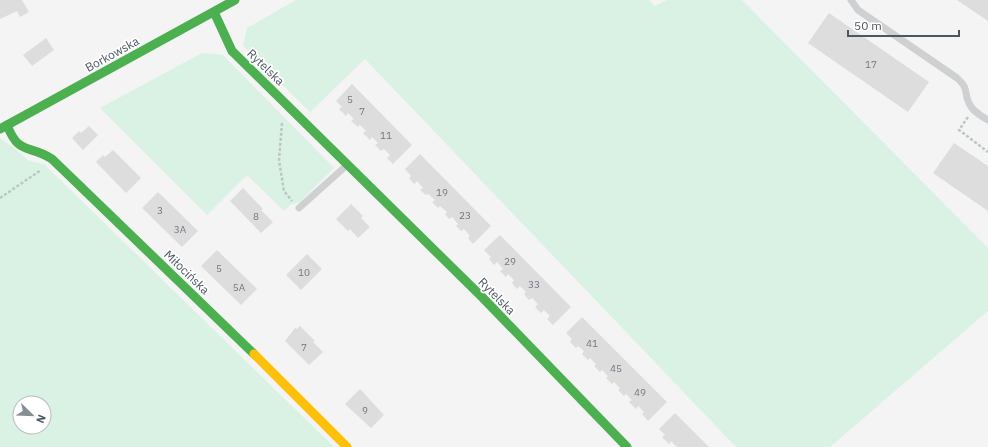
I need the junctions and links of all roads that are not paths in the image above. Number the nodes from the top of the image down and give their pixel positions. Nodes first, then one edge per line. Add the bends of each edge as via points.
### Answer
1 (235, 0) edge
2 (851, 0) edge
3 (214, 12) junction
4 (988, 120) edge
5 (3, 127) edge
6 (347, 164) junction
7 (299, 208) road end
8 (347, 447) edge
9 (627, 447) edge

1 - 3 street, Borkowska
2 - 4 lane via 858,10 957,78 965,86 974,111
3 - 5 street, Borkowska
3 - 6 street, Rytelska via 232,51
5 - 8 street, Miłocińska via 19,146 48,155
6 - 7 lane
6 - 9 street, Rytelska via 482,297

